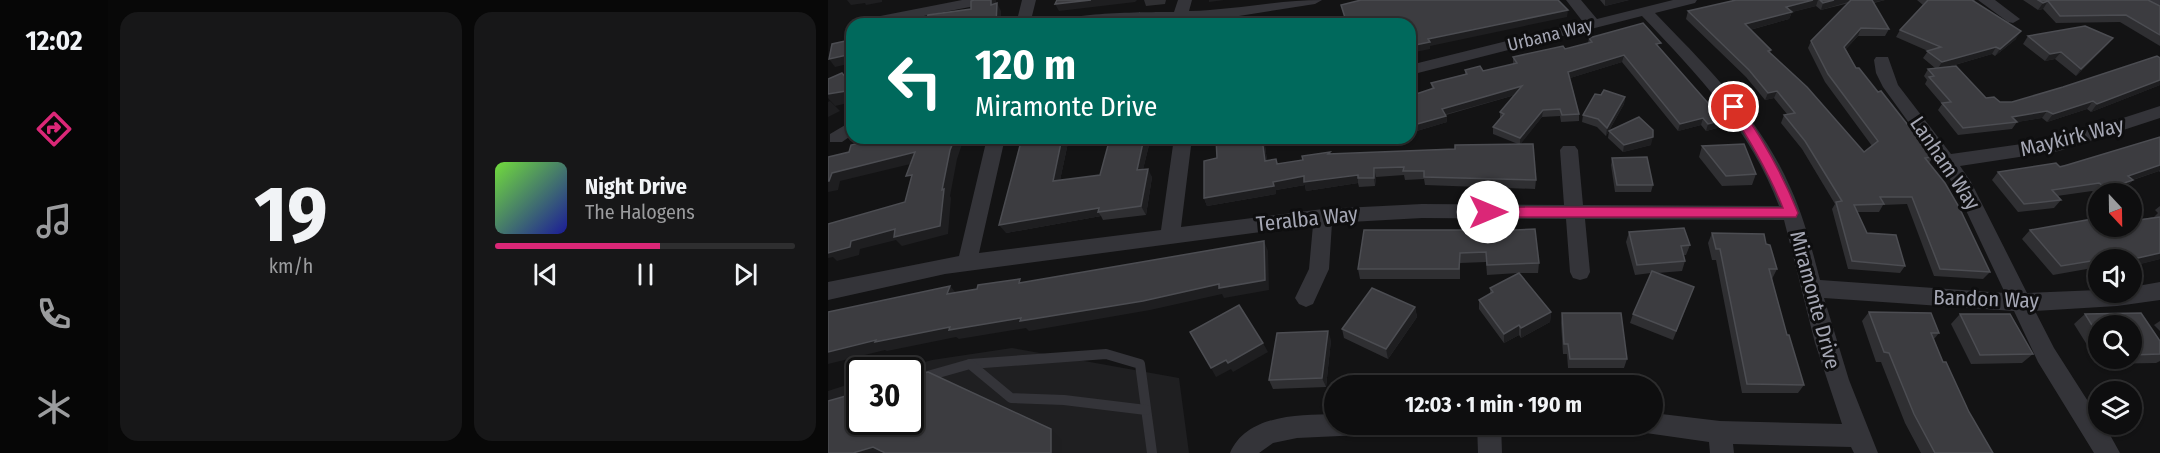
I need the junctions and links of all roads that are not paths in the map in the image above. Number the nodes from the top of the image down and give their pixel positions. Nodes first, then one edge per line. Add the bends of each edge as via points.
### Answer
1 (985, 0) edge
2 (1029, 0) edge
3 (1185, 0) edge
4 (1315, 0) edge
5 (1573, 0) edge
6 (1690, 0) edge
7 (1985, 0) edge
8 (2151, 0) edge
9 (2160, 5) edge
10 (1645, 11) junction
11 (891, 18) edge
12 (1024, 18) edge
13 (1108, 18) edge
14 (1179, 18) junction
15 (2013, 19) dead end
16 (1593, 24) junction
17 (1882, 60) dead end
18 (1416, 68) edge
19 (2160, 112) edge
20 (846, 131) edge
21 (836, 138) dead end
22 (995, 144) edge
23 (1182, 144) edge
24 (1569, 150) dead end
25 (1948, 160) junction
26 (1575, 212) junction
27 (1791, 213) junction
28 (1323, 216) junction
29 (1170, 236) junction
30 (967, 262) junction
31 (1580, 272) dead end
32 (1811, 288) junction
33 (828, 291) edge
34 (2160, 291) edge
35 (1306, 298) dead end
36 (2019, 302) junction
37 (970, 364) junction
38 (924, 377) edge
39 (1146, 410) junction
40 (1324, 425) edge
41 (1663, 428) edge
42 (1489, 435) edge
43 (1721, 443) edge
44 (1863, 444) edge
45 (1152, 453) edge
46 (1242, 453) edge
47 (1490, 453) edge
48 (2108, 453) edge

1 - 11 street
2 - 12 street
3 - 14 street
4 - 14 street
5 - 16 street
6 - 10 street, Urbana Way
7 - 15 street
8 - 9 street
10 - 16 street, Urbana Way
10 - 27 street, Miramonte Drive via 1734,107 1776,174
13 - 14 street
16 - 18 street, Urbana Way
17 - 25 street, Lanham Way via 1891,87
19 - 25 street, Maykirk Way via 2059,145
20 - 21 street
22 - 30 street
23 - 29 street
24 - 26 street
25 - 36 street, Lanham Way via 1974,204
26 - 27 street, Teralba Way
26 - 28 street, Teralba Way via 1422,211
26 - 31 street
27 - 32 street, Miramonte Drive
28 - 29 street, Teralba Way
28 - 35 street via 1319,269
29 - 30 street, Teralba Way
30 - 33 street, Teralba Way
32 - 36 street, Bandon Way
32 - 44 street, Miramonte Drive via 1825,341
34 - 36 street, Bandon Way via 2077,301
36 - 48 street, Lanham Way via 2046,355
37 - 38 lane
37 - 39 lane via 1011,398 1064,399
37 - 39 lane via 1106,354 1140,364
39 - 45 lane
40 - 46 street via 1287,426 1248,444
41 - 43 street
42 - 47 street
43 - 44 street

